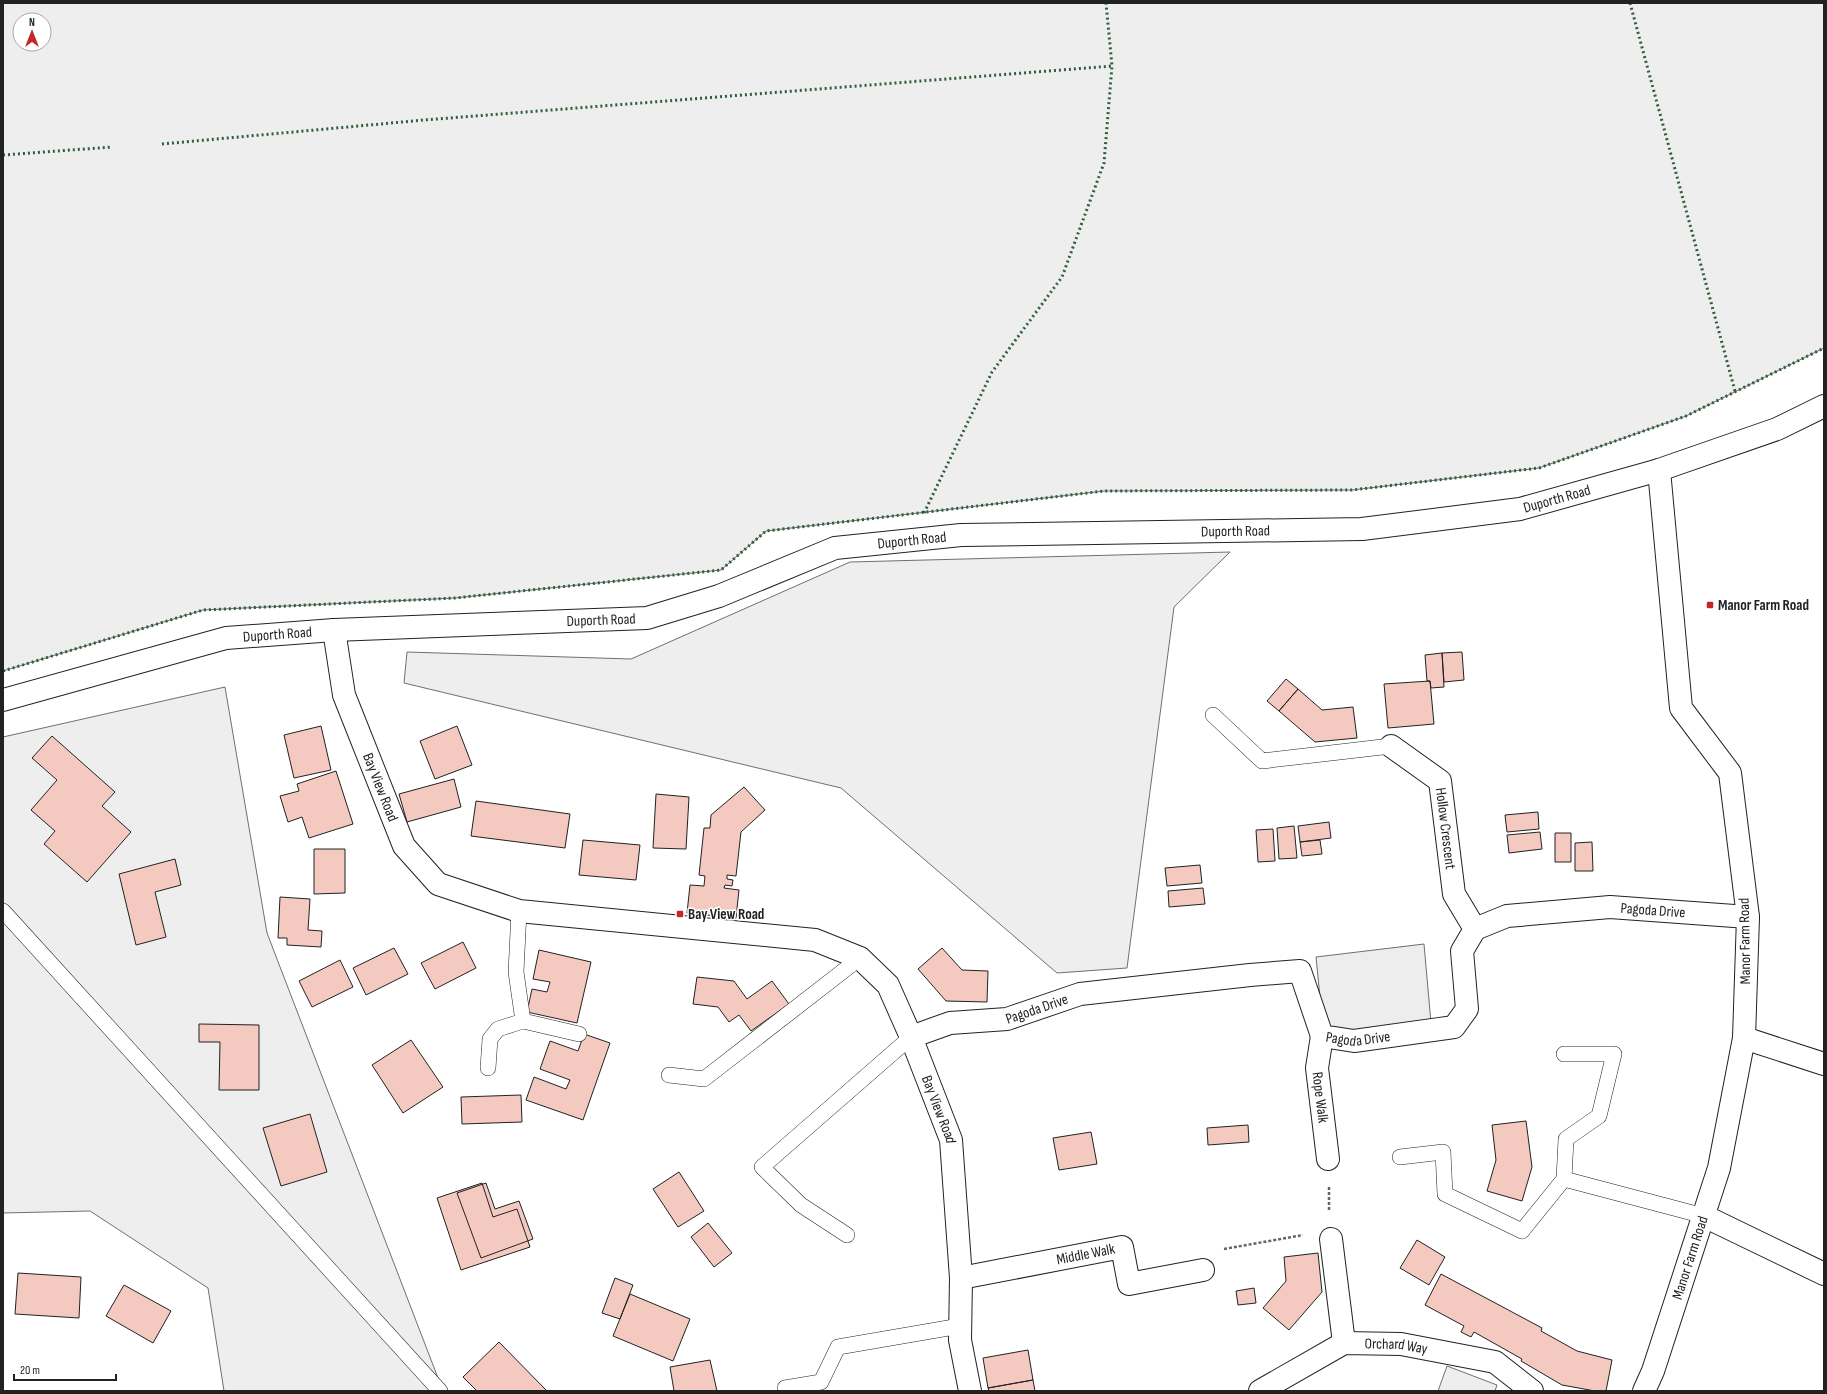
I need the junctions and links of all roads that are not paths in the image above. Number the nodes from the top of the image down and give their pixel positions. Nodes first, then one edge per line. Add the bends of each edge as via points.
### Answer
1 (1824, 406) edge
2 (1659, 470) junction
3 (334, 630) junction
4 (3, 700) edge
5 (1213, 715) dead end
6 (1391, 746) joint
7 (3, 911) edge
8 (519, 911) junction
9 (1748, 917) junction
10 (1476, 929) junction
11 (860, 958) junction
12 (523, 1021) junction
13 (579, 1034) dead end
14 (1322, 1036) junction
15 (911, 1037) junction
16 (1744, 1038) junction
17 (1564, 1054) dead end
18 (1824, 1064) edge
19 (488, 1068) dead end
20 (669, 1075) dead end
21 (1400, 1158) dead end
22 (1328, 1159) road end
23 (1564, 1180) junction
24 (1704, 1216) junction
25 (847, 1235) dead end
26 (1330, 1235) road end
27 (1203, 1270) road end
28 (1824, 1274) edge
29 (960, 1278) junction
30 (960, 1326) junction
31 (1344, 1343) junction
32 (784, 1388) dead end
33 (440, 1391) edge
34 (970, 1391) edge
35 (1260, 1391) edge
36 (1532, 1391) edge
37 (1644, 1391) edge

1 - 2 street, Duporth Road via 1777,429
2 - 3 street, Duporth Road via 1520,509 1362,529 961,535 836,548 719,596 647,618
2 - 9 street, Manor Farm Road via 1682,708 1730,773
3 - 4 street, Duporth Road via 226,638
3 - 8 street, Bay View Road via 344,694 404,846 438,884
5 - 6 lane via 1262,761
6 - 10 street, Hollow Crescent via 1440,781 1454,894
7 - 33 lane
8 - 11 street, Bay View Road via 815,940
8 - 12 lane via 516,972
9 - 10 street, Pagoda Drive via 1610,907 1507,916
9 - 16 street, Manor Farm Road
10 - 14 street, Pagoda Drive via 1462,951 1467,1009 1454,1027 1354,1041
11 - 15 street, Bay View Road via 888,985
11 - 20 lane via 704,1079
12 - 13 lane
12 - 19 lane via 498,1029 490,1040
14 - 15 street, Pagoda Drive via 1300,971 1080,994 1007,1019 950,1023
14 - 22 street, Rope Walk via 1317,1068
15 - 25 lane via 762,1166 801,1206
15 - 29 street, Bay View Road via 952,1140
16 - 18 street
16 - 24 street, Manor Farm Road via 1719,1168
17 - 23 lane via 1614,1054 1599,1116 1566,1139
21 - 23 lane via 1443,1152 1446,1194 1522,1231
23 - 24 lane
24 - 28 street
24 - 37 street, Manor Farm Road via 1653,1371
26 - 31 street
27 - 29 street, Middle Walk via 1129,1284 1122,1247
29 - 30 street, Bay View Road
30 - 32 lane via 838,1347 821,1382
30 - 34 street, Bay View Road via 960,1340
31 - 35 street, Orchard Way
31 - 36 street, Orchard Way via 1401,1344 1495,1362

